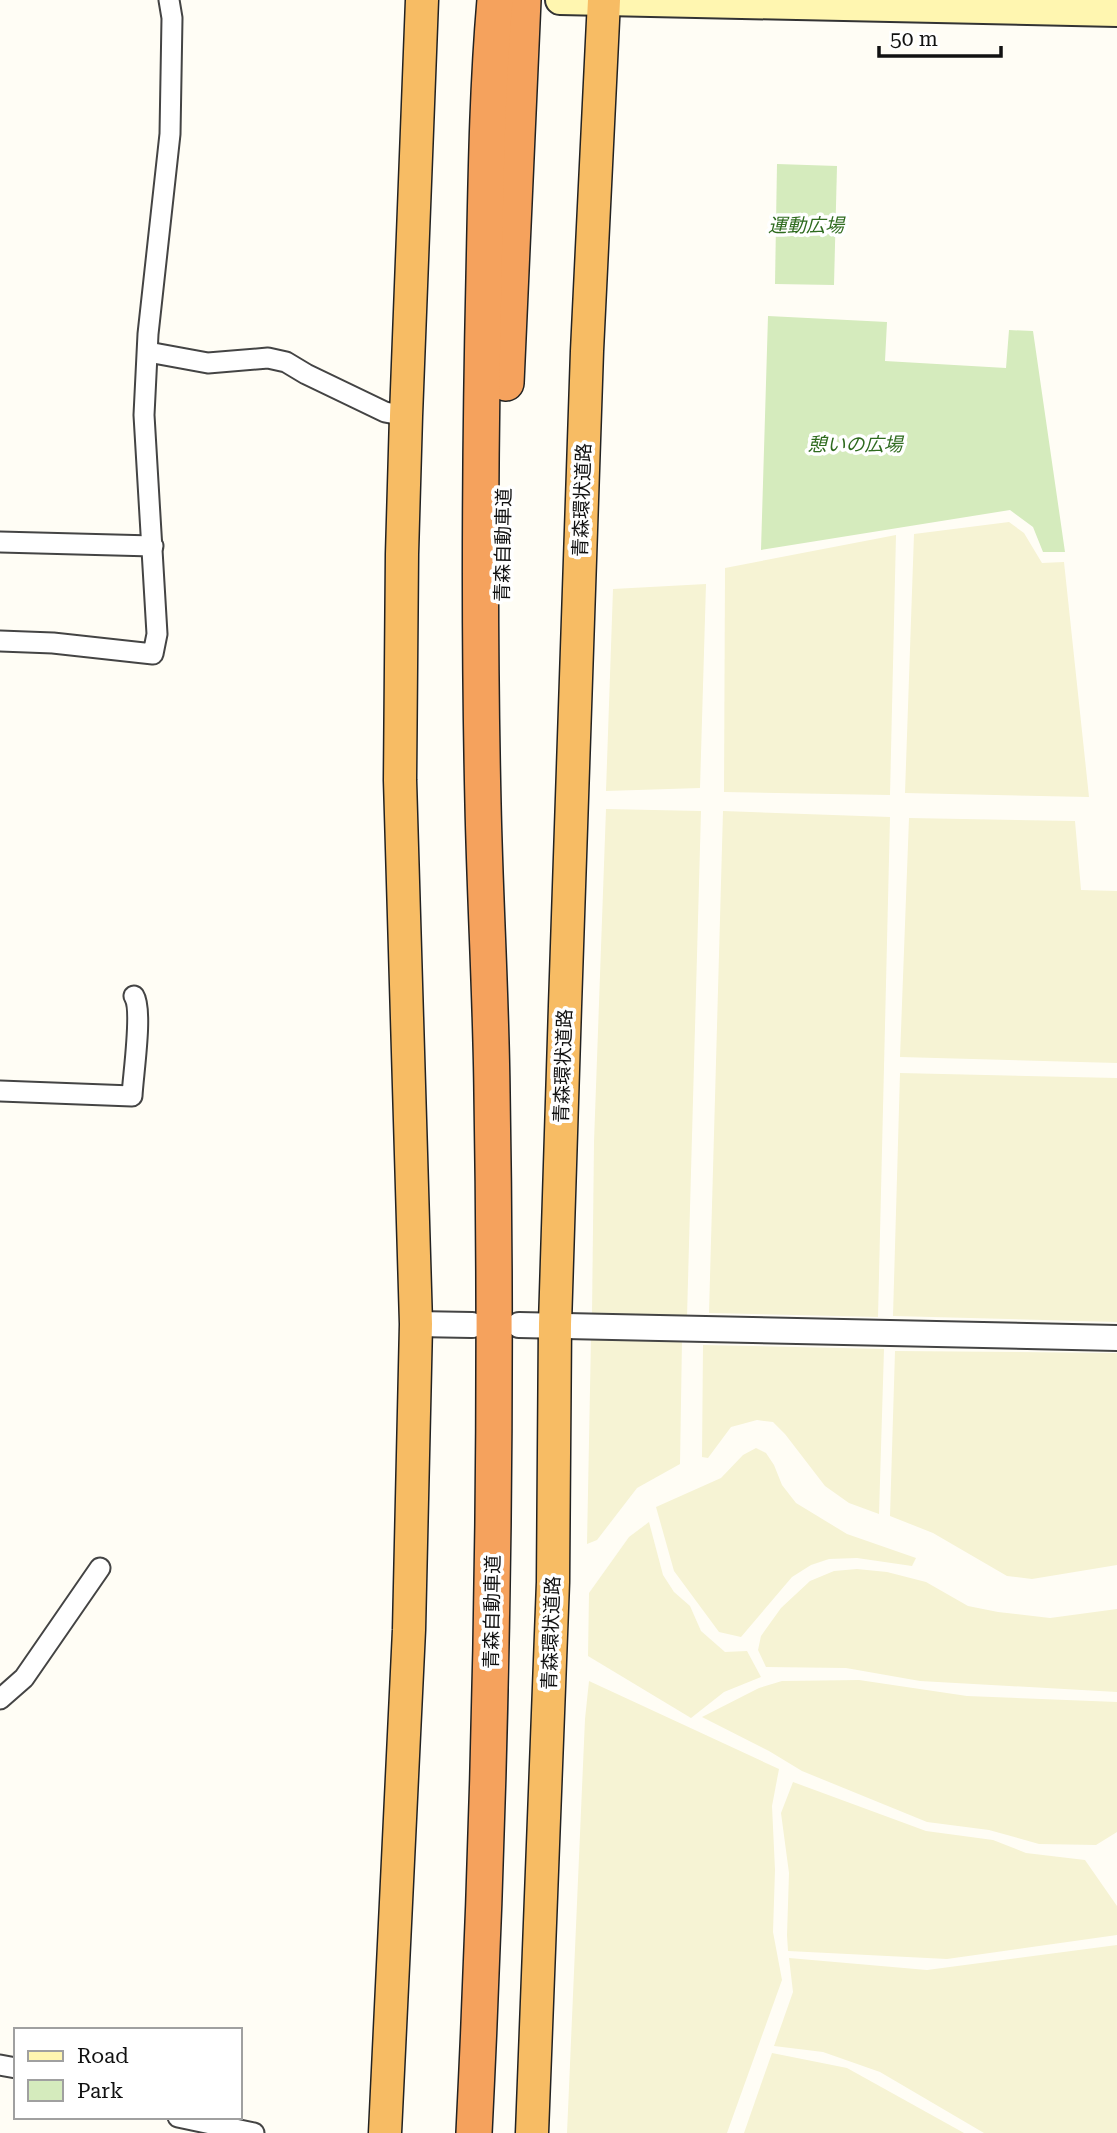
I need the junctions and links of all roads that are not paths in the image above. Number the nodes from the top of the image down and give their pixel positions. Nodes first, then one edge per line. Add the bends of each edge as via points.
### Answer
1 (169, 0) edge
2 (422, 0) edge
3 (490, 0) edge
4 (560, 0) edge
5 (604, 1) edge
6 (517, 5) edge
7 (1117, 12) edge
8 (498, 93) junction
9 (148, 352) junction
10 (406, 416) junction
11 (0, 542) edge
12 (153, 546) junction
13 (0, 641) edge
14 (134, 996) dead end
15 (0, 1091) edge
16 (416, 1324) junction
17 (555, 1324) junction
18 (472, 1325) dead end
19 (519, 1325) dead end
20 (1117, 1338) edge
21 (100, 1568) dead end
22 (0, 1699) edge
23 (180, 2123) edge
24 (254, 2133) edge
25 (385, 2133) edge
26 (474, 2133) edge
27 (533, 2133) edge

1 - 9 street via 170,134
2 - 10 highway
3 - 8 highway
4 - 5 main road
5 - 7 main road
5 - 17 highway, 青森環状道路 via 586,379
6 - 8 highway, 青森自動車道
8 - 26 highway, 青森自動車道 via 505,408 492,1090 492,1639
9 - 10 street via 208,363 268,358 286,362 385,412
9 - 12 street via 144,415
10 - 16 highway via 400,780
11 - 12 street
12 - 13 street via 157,634 153,654
14 - 15 street via 138,1015 132,1096
16 - 18 street
16 - 25 highway via 409,1630
17 - 19 street
17 - 20 street
17 - 27 highway, 青森環状道路 via 553,1582
21 - 22 street via 24,1678
23 - 24 street

